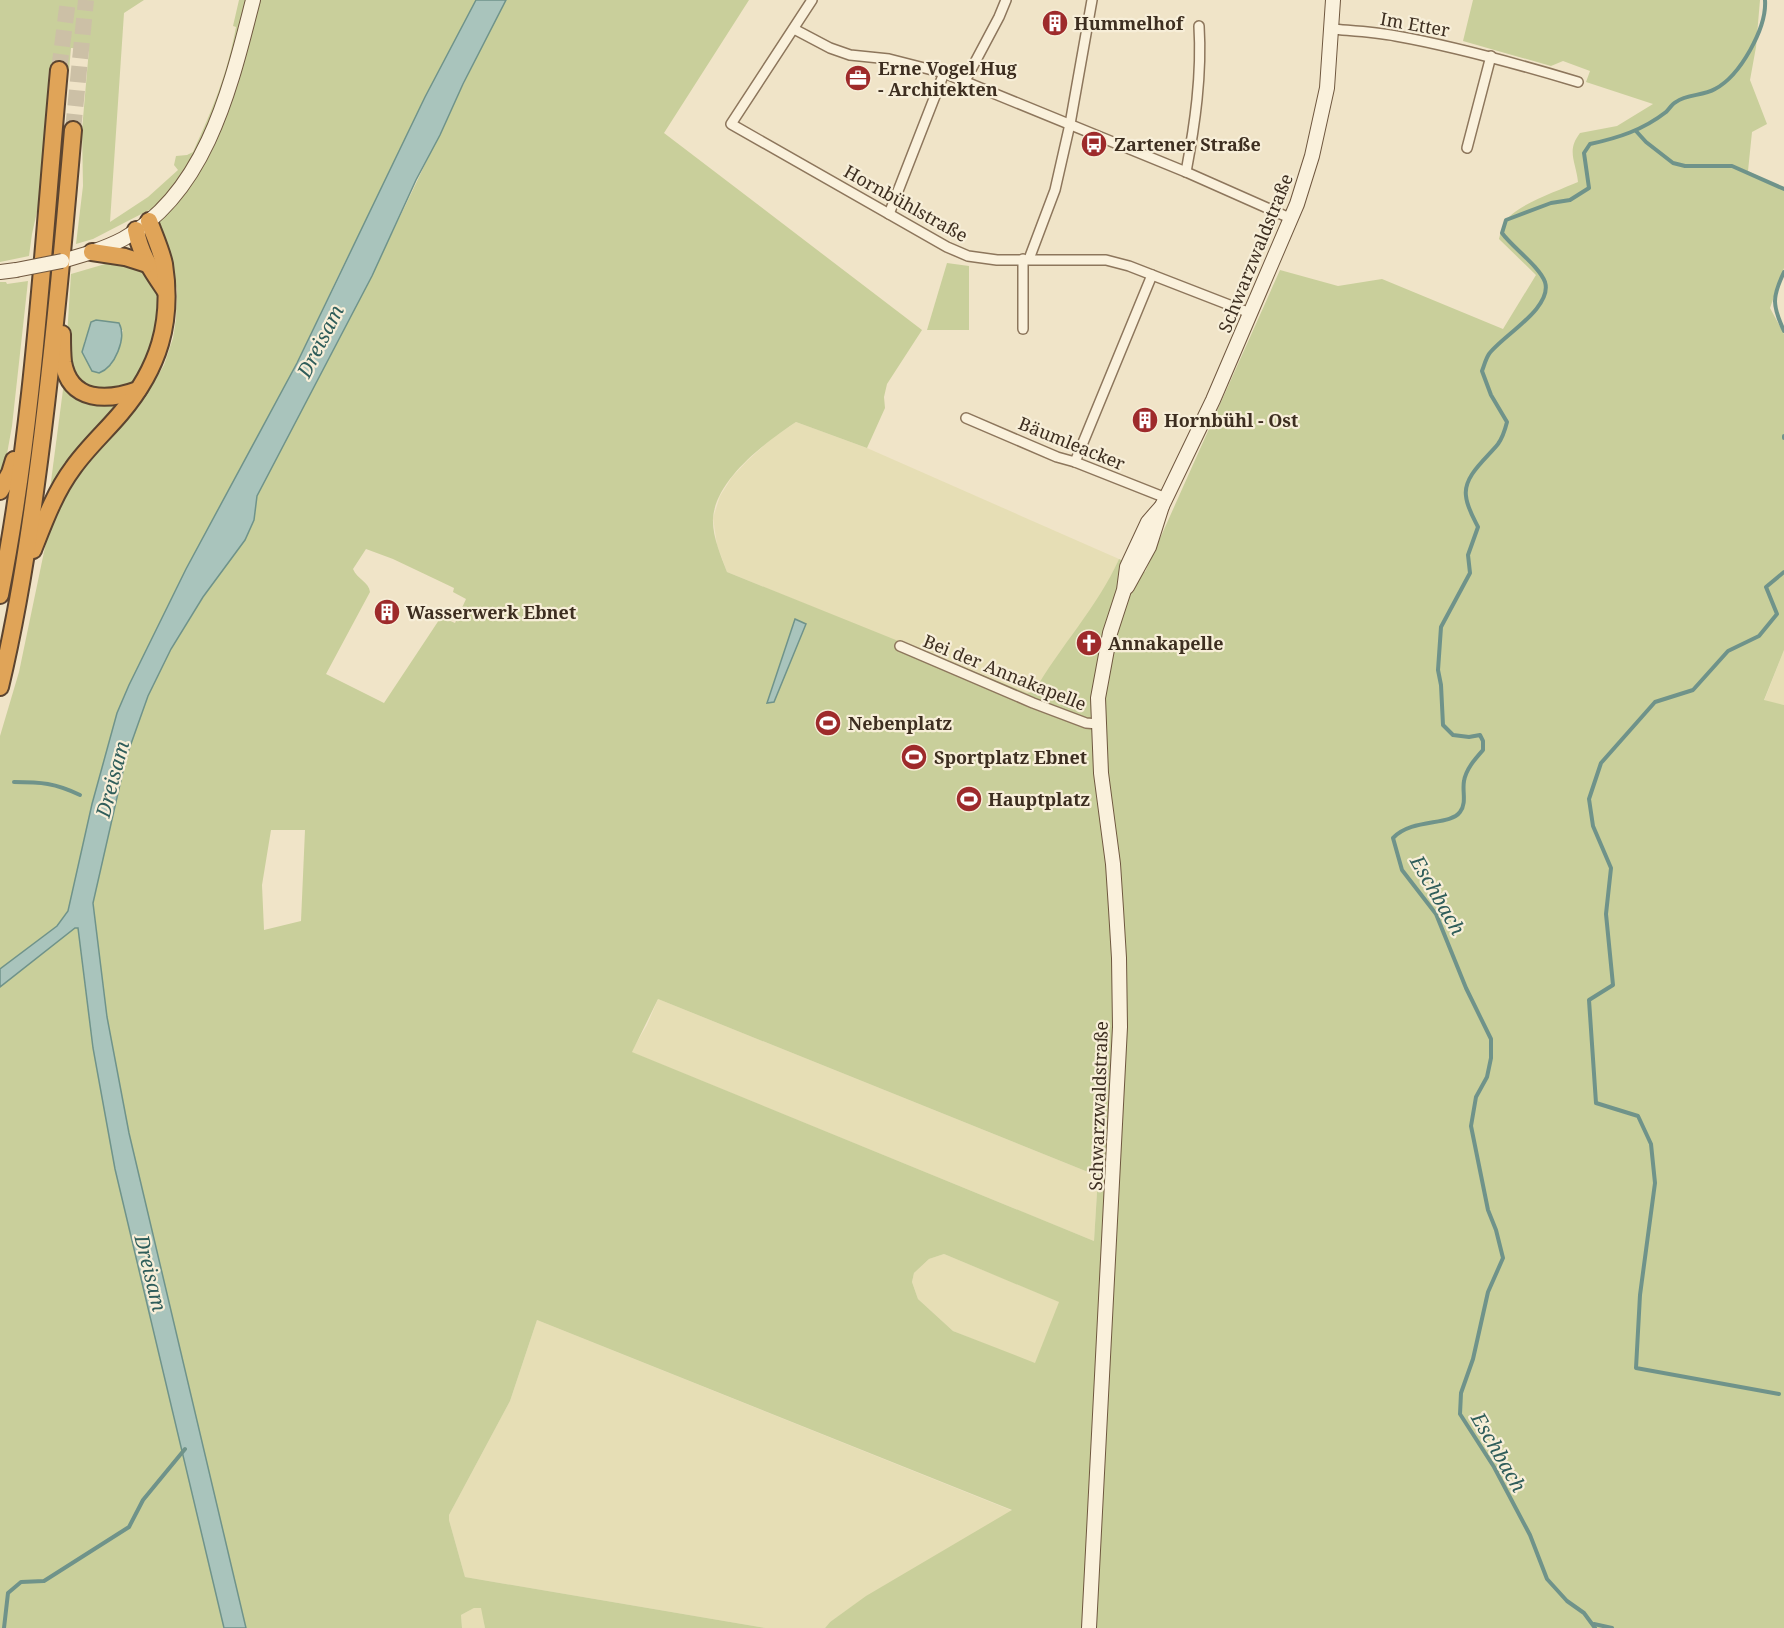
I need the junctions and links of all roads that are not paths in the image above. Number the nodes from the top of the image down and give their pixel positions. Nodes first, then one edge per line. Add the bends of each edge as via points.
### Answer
1 (253, 0) edge
2 (812, 0) edge
3 (1006, 0) edge
4 (1092, 0) edge
5 (1333, 0) edge
6 (1199, 26) dead end
7 (794, 29) junction
8 (1332, 29) junction
9 (1491, 56) junction
10 (58, 70) tunnel mouth
11 (944, 73) junction
12 (964, 81) junction
13 (1578, 82) dead end
14 (1070, 124) junction
15 (73, 130) tunnel mouth
16 (1467, 148) dead end
17 (1186, 172) junction
18 (890, 214) junction
19 (1292, 219) junction
20 (142, 226) junction
21 (92, 252) junction
22 (1026, 259) junction
23 (147, 264) junction
24 (0, 272) edge
25 (1152, 275) junction
26 (165, 290) junction
27 (59, 292) junction
28 (1250, 313) junction
29 (1023, 329) dead end
30 (138, 390) junction
31 (966, 418) dead end
32 (25, 422) junction
33 (1075, 462) junction
34 (0, 492) edge
35 (1164, 502) junction
36 (22, 576) junction
37 (0, 595) edge
38 (900, 646) dead end
39 (0, 687) edge
40 (1098, 724) junction
41 (1089, 1628) edge

1 - 20 main road via 227,95 207,145 166,204
2 - 7 street
3 - 12 street
4 - 14 street
5 - 8 main road, Schwarzwaldstraße
6 - 17 street via 1201,51 1195,123
7 - 11 street via 850,54
7 - 18 street, Hornbühlstraße via 731,124
8 - 9 street, Im Etter via 1395,36
8 - 19 main road, Schwarzwaldstraße via 1320,122
9 - 13 street, Im Etter
9 - 16 street
10 - 32 highway
11 - 12 street
11 - 18 street
12 - 14 street
14 - 17 street
14 - 22 street via 1055,190
15 - 27 highway
17 - 19 street
18 - 22 street, Hornbühlstraße via 968,256
19 - 28 main road, Schwarzwaldstraße
20 - 21 main road
20 - 23 highway via 138,244
20 - 26 highway via 164,263
21 - 23 highway
21 - 24 main road, bridge
22 - 25 street, Hornbühlstraße via 1106,260
22 - 29 street
23 - 26 highway
25 - 28 street, Hornbühlstraße
25 - 33 street
26 - 30 highway via 163,336
27 - 30 highway via 63,362 68,378 85,394 108,399
27 - 36 highway
28 - 35 main road, Schwarzwaldstraße
30 - 36 highway via 62,484
31 - 33 street, Bäumleacker
32 - 34 highway via 10,473
32 - 37 highway
33 - 35 street, Bäumleacker
35 - 40 main road, Schwarzwaldstraße via 1148,522 1127,567 1101,677
36 - 39 highway
38 - 40 street, Bei der Annakapelle via 1041,706
40 - 41 main road, Schwarzwaldstraße via 1115,892 1120,1027

